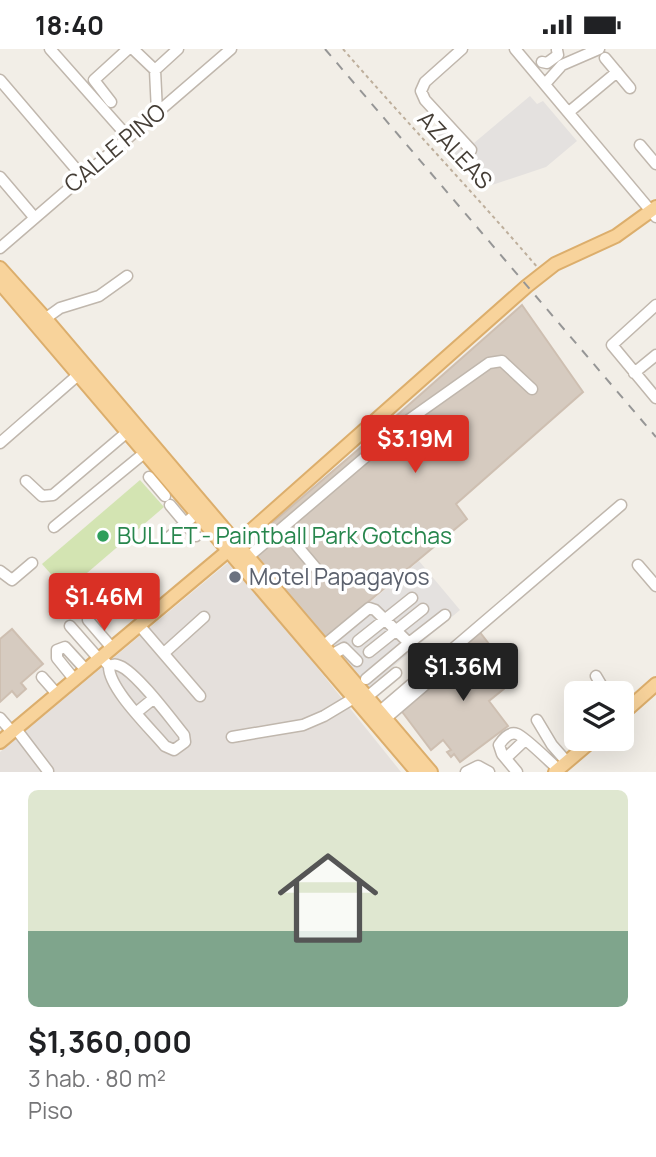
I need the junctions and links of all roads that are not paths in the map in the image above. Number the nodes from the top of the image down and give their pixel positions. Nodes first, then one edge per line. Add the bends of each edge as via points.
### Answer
1 (50, 49) edge
2 (131, 49) edge
3 (178, 49) edge
4 (231, 49) edge
5 (463, 49) edge
6 (514, 49) edge
7 (557, 50) edge
8 (602, 53) edge
9 (542, 62) dead end
10 (155, 70) junction
11 (617, 72) junction
12 (0, 80) edge
13 (545, 84) junction
14 (630, 88) dead end
15 (111, 101) dead end
16 (157, 112) junction
17 (569, 112) junction
18 (128, 138) junction
19 (640, 145) dead end
20 (471, 150) dead end
21 (656, 164) edge
22 (82, 176) junction
23 (0, 177) edge
24 (654, 211) edge
25 (34, 217) junction
26 (0, 248) edge
27 (0, 268) edge
28 (127, 276) dead end
29 (0, 283) edge
30 (656, 305) edge
31 (41, 322) junction
32 (656, 355) edge
33 (76, 366) junction
34 (634, 373) junction
35 (531, 389) dead end
36 (656, 398) edge
37 (131, 429) junction
38 (0, 443) edge
39 (149, 449) junction
40 (149, 477) dead end
41 (26, 481) dead end
42 (161, 481) junction
43 (621, 505) dead end
44 (197, 513) junction
45 (185, 523) junction
46 (54, 527) dead end
47 (282, 528) junction
48 (197, 537) dead end
49 (167, 539) dead end
50 (232, 547) junction
51 (32, 563) dead end
52 (638, 565) dead end
53 (250, 566) junction
54 (0, 571) edge
55 (320, 573) dead end
56 (656, 586) edge
57 (412, 598) dead end
58 (423, 609) dead end
59 (445, 615) dead end
60 (204, 617) dead end
61 (88, 619) dead end
62 (385, 620) junction
63 (139, 625) junction
64 (70, 627) dead end
65 (396, 630) junction
66 (358, 641) dead end
67 (409, 643) junction
68 (112, 648) junction
69 (327, 650) junction
70 (369, 652) dead end
71 (164, 653) junction
72 (103, 661) junction
73 (357, 661) dead end
74 (453, 661) dead end
75 (86, 670) junction
76 (396, 673) dead end
77 (596, 676) dead end
78 (42, 677) dead end
79 (74, 679) junction
80 (366, 679) dead end
81 (599, 681) edge
82 (656, 684) edge
83 (57, 694) junction
84 (200, 696) dead end
85 (153, 699) junction
86 (634, 703) edge
87 (370, 707) junction
88 (137, 712) junction
89 (0, 717) edge
90 (537, 720) dead end
91 (14, 730) junction
92 (232, 737) dead end
93 (525, 740) junction
94 (0, 742) edge
95 (580, 751) edge
96 (506, 758) junction
97 (560, 768) edge
98 (48, 771) edge
99 (417, 772) edge
100 (431, 772) edge
101 (466, 772) edge
102 (489, 772) edge
103 (517, 772) edge

1 - 18 street
2 - 10 street
2 - 15 street via 94,80
3 - 10 street
4 - 16 street, CALLE PINO
5 - 20 street via 425,82 421,91
6 - 13 street
7 - 9 street via 558,55 547,64
8 - 11 street
8 - 13 street via 570,60
10 - 16 street
11 - 14 street
11 - 17 street
12 - 22 street
13 - 17 street
16 - 18 street, CALLE PINO
17 - 24 street
18 - 22 street, CALLE PINO
19 - 21 street
22 - 25 street, CALLE PINO
23 - 25 street
24 - 50 main road via 543,274
25 - 26 street, CALLE PINO
27 - 31 main road
28 - 31 street via 99,296 68,305
29 - 31 main road
30 - 34 street via 613,346
31 - 33 main road
32 - 34 street
33 - 37 main road
33 - 38 street
34 - 36 street
35 - 47 street via 504,362 489,363 410,419
37 - 39 main road
37 - 41 street via 53,495 42,496
39 - 42 main road
39 - 46 street
39 - 50 main road
40 - 42 street
42 - 44 main road
42 - 45 street via 168,501
43 - 87 street
44 - 45 street
44 - 50 main road
45 - 48 street
45 - 49 street
47 - 53 street
47 - 55 street
50 - 53 main road
50 - 63 main road
51 - 54 street via 12,580
52 - 56 street
53 - 69 main road
53 - 87 main road
57 - 62 street
58 - 65 street
59 - 67 street
60 - 71 street
61 - 68 street
62 - 65 street
62 - 66 street
62 - 69 street via 374,609 367,609
63 - 68 main road
63 - 71 street
64 - 72 street
65 - 67 street
65 - 70 street
67 - 80 street
68 - 72 main road
69 - 73 street via 344,647
69 - 87 main road
71 - 84 street
72 - 75 main road
72 - 85 street via 123,667
72 - 88 street via 116,687
74 - 87 street
75 - 79 main road
75 - 79 street via 65,647 57,650 57,658
76 - 87 street
77 - 81 street
78 - 83 street
79 - 83 main road
82 - 86 main road
83 - 91 main road
85 - 88 street
85 - 88 street via 184,735 185,742 179,747 165,746
87 - 92 street
87 - 99 main road
87 - 100 main road
89 - 91 street
90 - 97 street
91 - 94 main road
91 - 98 street
93 - 96 street
93 - 96 street via 517,733 506,736 499,745
93 - 97 street
95 - 97 main road
96 - 103 street
101 - 102 street via 478,766

